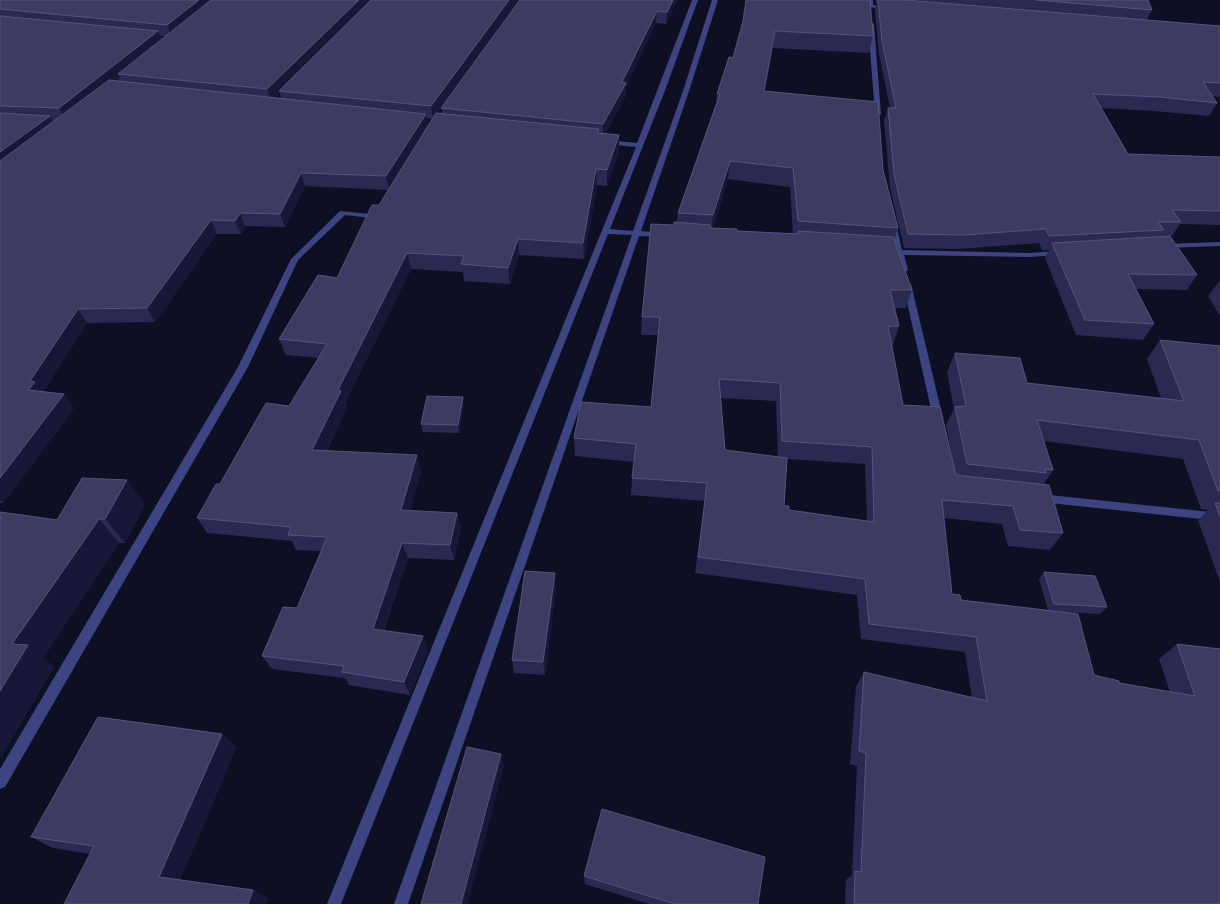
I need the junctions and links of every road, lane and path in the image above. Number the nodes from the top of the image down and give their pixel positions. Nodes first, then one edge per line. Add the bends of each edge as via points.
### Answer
1 (695, 0) edge
2 (715, 0) edge
3 (870, 3) edge
4 (900, 8) edge
5 (879, 121) edge
6 (600, 142) edge
7 (638, 146) junction
8 (384, 210) edge
9 (890, 215) edge
10 (604, 230) junction
11 (635, 234) junction
12 (674, 236) edge
13 (1220, 244) edge
14 (1155, 246) edge
15 (894, 251) junction
16 (1068, 253) edge
17 (940, 432) edge
18 (1031, 497) edge
19 (1220, 517) edge
20 (0, 782) edge
21 (334, 904) edge
22 (401, 904) edge

1 - 7 street
2 - 11 street
3 - 4 street
3 - 5 street
6 - 7 street
7 - 10 street
8 - 20 street via 378,218 343,212 295,259 243,367
9 - 15 street
10 - 11 street
10 - 21 street
11 - 12 street
11 - 22 street
13 - 14 street
15 - 16 street
15 - 17 street
18 - 19 street

